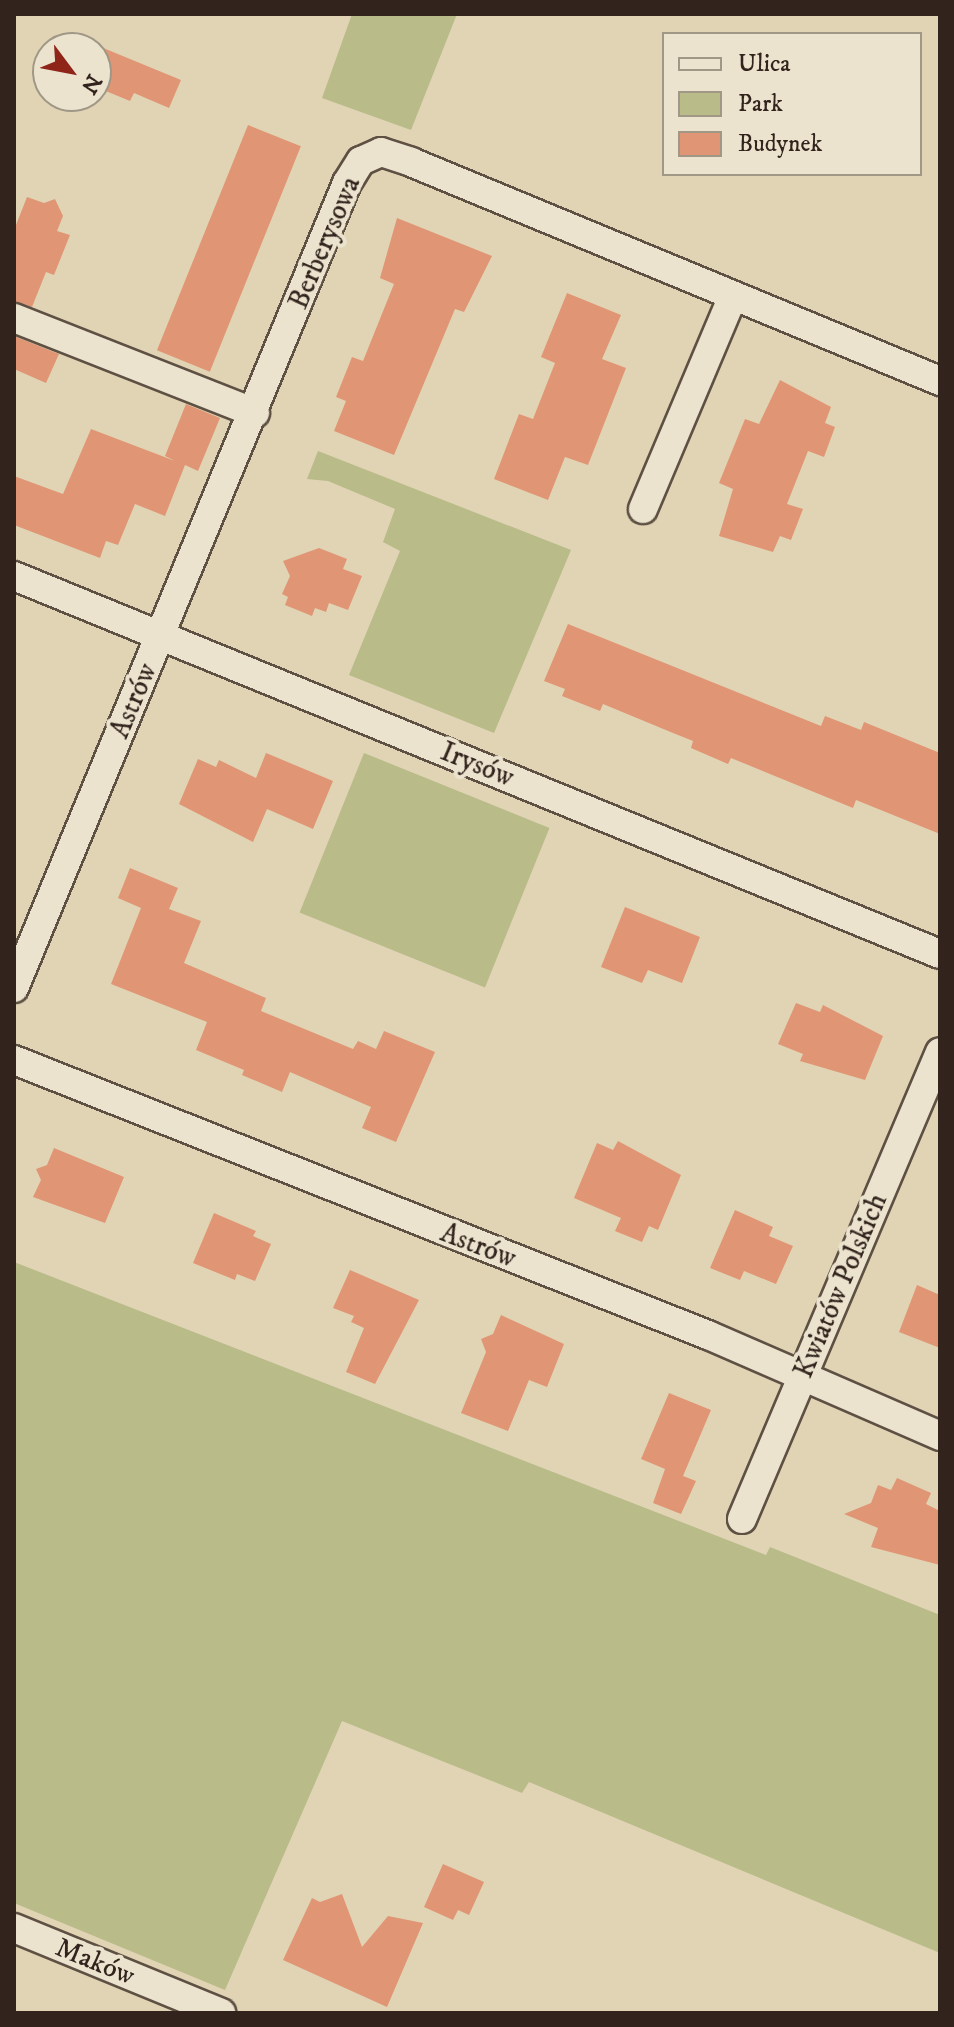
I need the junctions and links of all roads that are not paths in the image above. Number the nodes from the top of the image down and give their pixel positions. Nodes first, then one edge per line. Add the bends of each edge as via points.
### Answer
1 (732, 298) junction
2 (14, 318) edge
3 (940, 381) edge
4 (255, 413) junction
5 (643, 509) dead end
6 (14, 576) edge
7 (161, 636) junction
8 (940, 954) edge
9 (14, 988) edge
10 (940, 1052) edge
11 (14, 1060) edge
12 (803, 1376) junction
13 (940, 1436) edge
14 (742, 1519) dead end
15 (14, 1928) edge
16 (221, 2013) edge

1 - 3 street, Berberysowa
1 - 4 street, Berberysowa via 381,152 361,161 347,183
1 - 5 street
2 - 4 street
4 - 7 street, Berberysowa
6 - 7 street, Irysów
7 - 8 street, Irysów
7 - 9 street, Astrów
10 - 12 street, Kwiatów Polskich
11 - 12 street, Astrów
12 - 13 street, Astrów
12 - 14 street, Kwiatów Polskich
15 - 16 street, Maków

